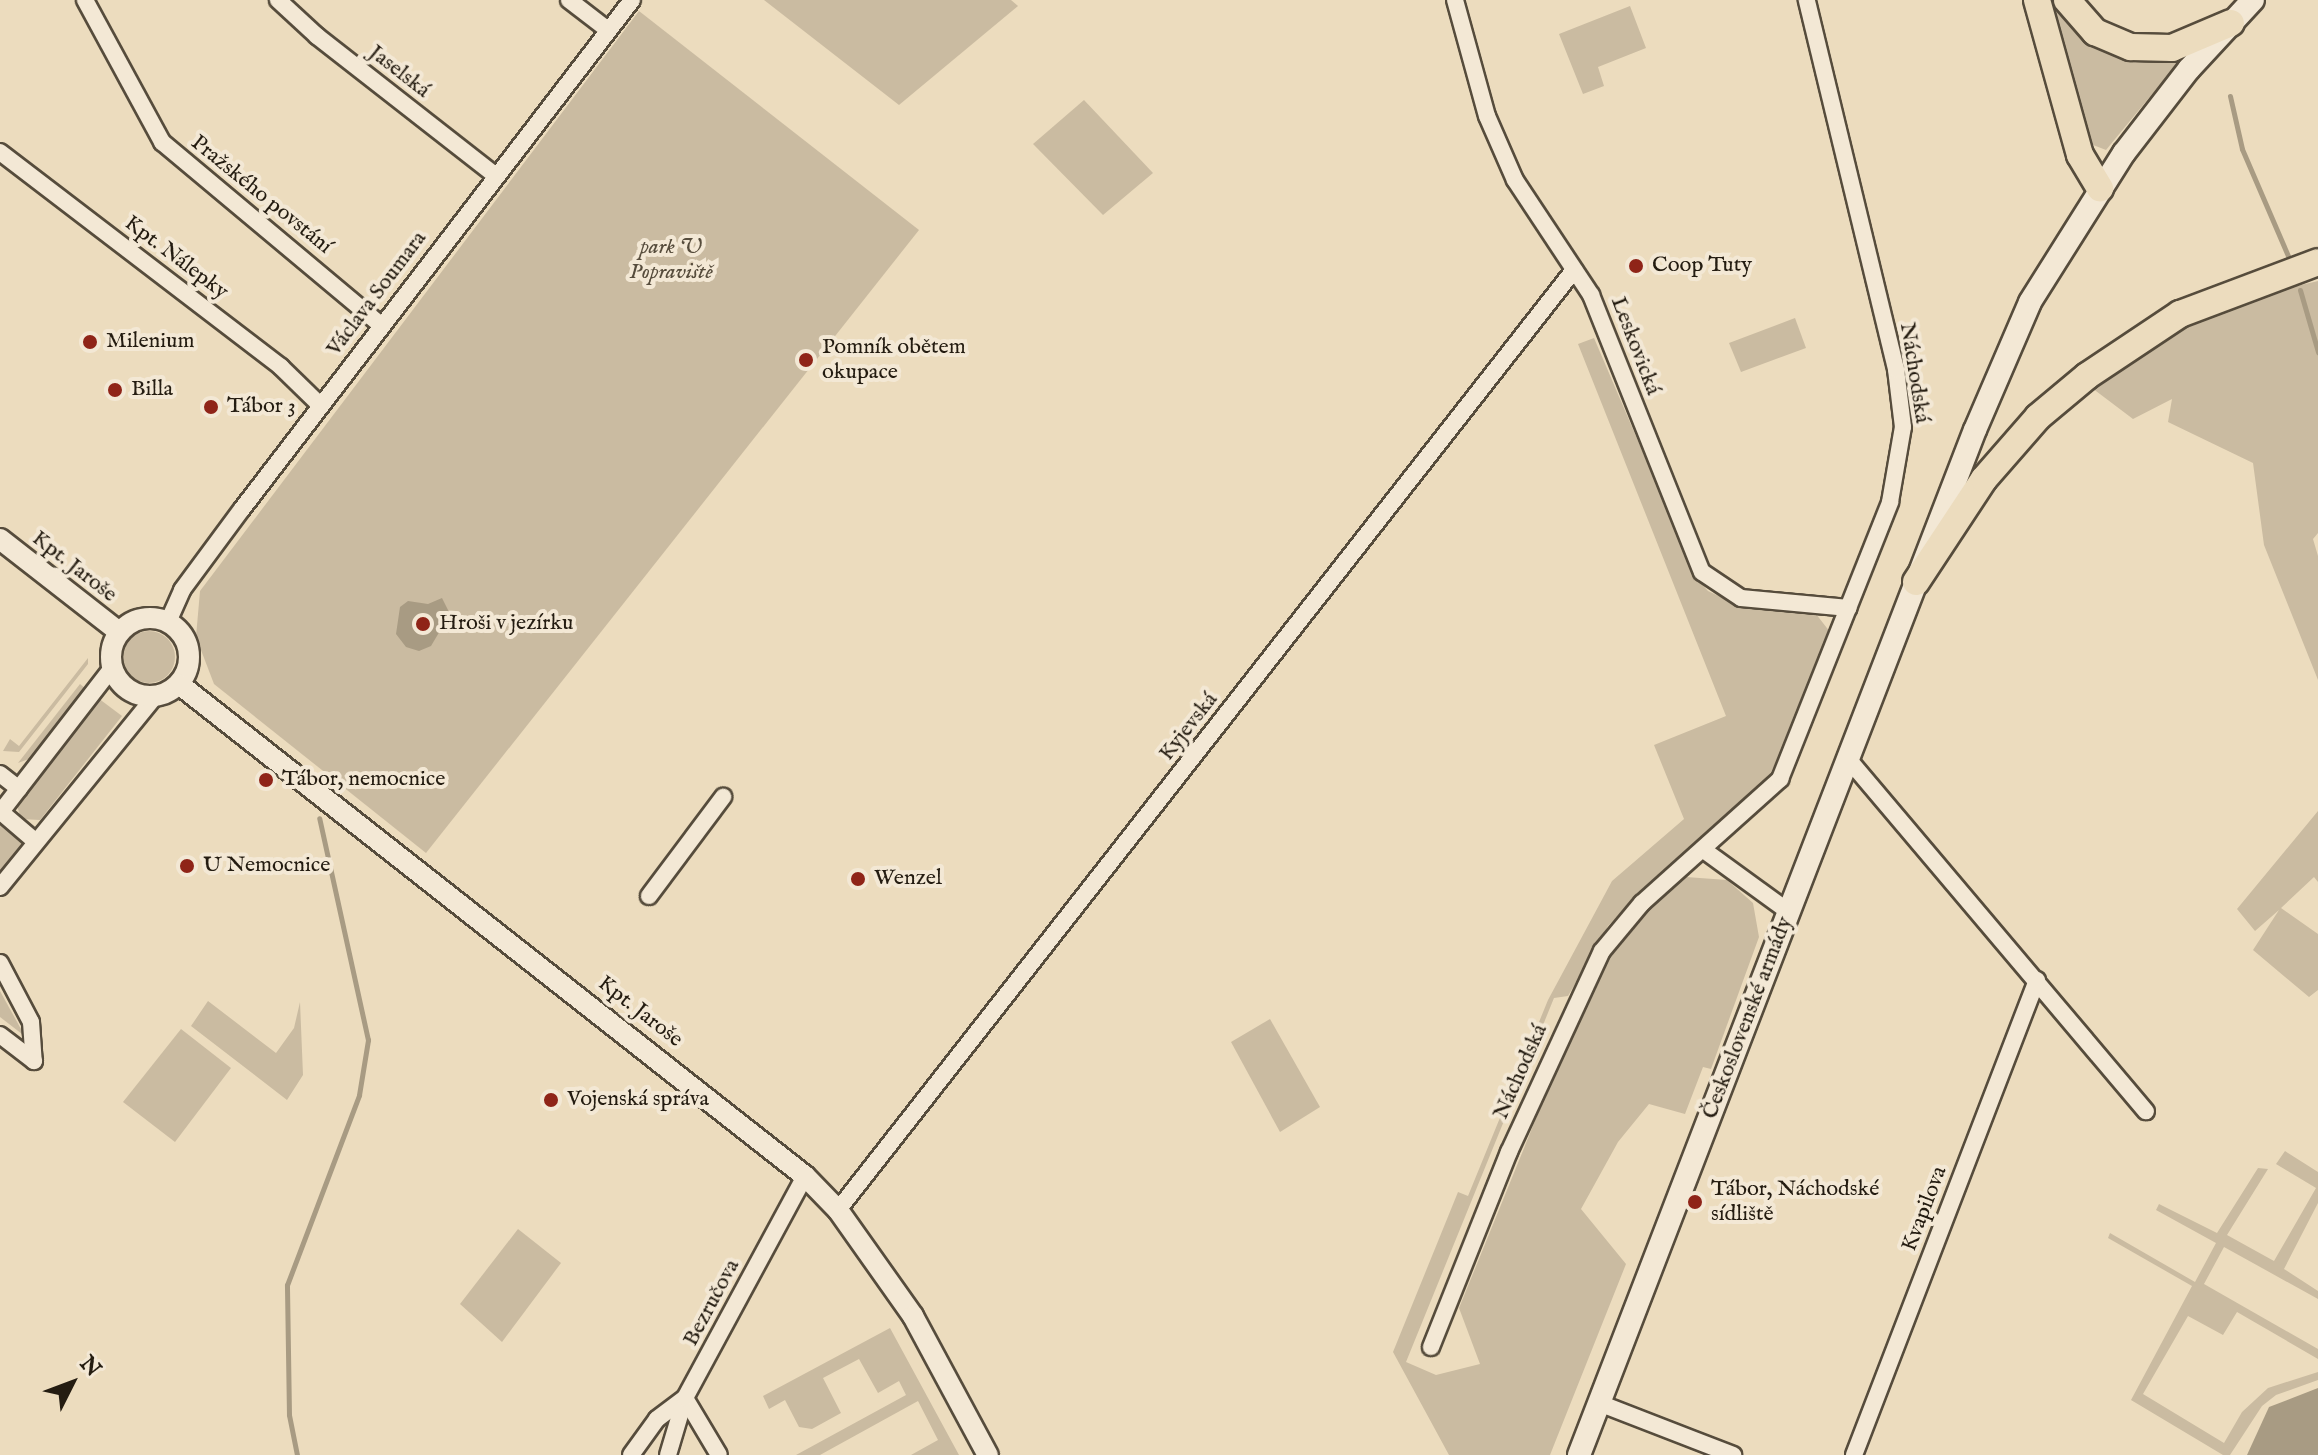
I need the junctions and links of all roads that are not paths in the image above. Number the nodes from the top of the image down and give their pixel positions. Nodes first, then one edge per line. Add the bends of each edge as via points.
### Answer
1 (85, 0) edge
2 (278, 0) edge
3 (569, 0) edge
4 (632, 0) edge
5 (1455, 0) edge
6 (1807, 0) edge
7 (2037, 0) edge
8 (2067, 0) edge
9 (2253, 0) edge
10 (2231, 23) junction
11 (608, 30) junction
12 (0, 152) edge
13 (496, 176) junction
14 (2100, 188) junction
15 (2318, 262) edge
16 (1574, 270) junction
17 (381, 325) junction
18 (320, 405) junction
19 (0, 539) edge
20 (1916, 582) junction
21 (1849, 608) junction
22 (168, 622) junction
23 (119, 632) junction
24 (112, 668) junction
25 (179, 684) junction
26 (155, 696) junction
27 (1849, 760) junction
28 (0, 774) edge
29 (19, 789) junction
30 (723, 797) dead end
31 (0, 813) edge
32 (36, 842) junction
33 (1705, 851) junction
34 (0, 887) edge
35 (649, 896) dead end
36 (1789, 912) junction
37 (0, 963) edge
38 (2037, 980) junction
39 (0, 1035) edge
40 (2146, 1111) dead end
41 (805, 1176) junction
42 (838, 1210) junction
43 (1431, 1347) dead end
44 (685, 1398) junction
45 (1599, 1403) junction
46 (631, 1455) edge
47 (668, 1455) edge
48 (719, 1455) edge
49 (988, 1455) edge
50 (1579, 1455) edge
51 (1733, 1455) edge
52 (1854, 1455) edge

1 - 17 street, Pražského povstání via 162,142
2 - 13 street, Jaselská via 306,28
3 - 11 street
4 - 11 street, Václava Soumara
5 - 16 street, Leskovická via 1474,77 1515,180
6 - 21 street, Náchodská via 1896,369 1903,427 1890,502
7 - 14 main road via 2080,155
8 - 10 main road via 2095,32 2131,47 2172,48
9 - 10 main road, Československé armády
10 - 14 main road, Československé armády via 2181,79
11 - 13 street, Václava Soumara
12 - 18 street, Kpt. Nálepky via 281,367
13 - 17 street, Václava Soumara
14 - 20 main road, Československé armády via 2030,302
15 - 20 main road via 2180,314 2087,376 2038,417 1984,479
16 - 21 street, Leskovická via 1591,295 1702,572 1741,598
16 - 42 street, Kyjevská
17 - 18 street, Václava Soumara
18 - 22 street, Václava Soumara via 182,590
19 - 23 street, Kpt. Jaroše
20 - 27 main road, Československé armády
21 - 33 street, Náchodská via 1787,767 1772,789
22 - 23 street, Kpt. Jaroše via 142,619
22 - 25 street via 189,650
23 - 24 street, Kpt. Jaroše
24 - 26 street via 133,693
24 - 29 street, Kpt. Jaroše
25 - 26 street
25 - 41 street, Kpt. Jaroše
26 - 32 street
27 - 36 main road, Československé armády
27 - 38 street
28 - 29 street
29 - 31 street, Kpt. Jaroše
30 - 35 street
31 - 32 street
32 - 34 street
33 - 36 street
33 - 43 street, Náchodská via 1642,903 1602,951 1509,1152
36 - 45 main road, Československé armády
37 - 39 street via 31,1022 34,1061
38 - 40 street
38 - 52 street, Kvapilova
41 - 42 street, Kpt. Jaroše
41 - 44 street, Bezručova
42 - 49 street, Kpt. Jaroše via 913,1316
44 - 46 street via 657,1419
44 - 47 street, Bezručova
44 - 48 street
45 - 50 main road, Československé armády
45 - 51 street

